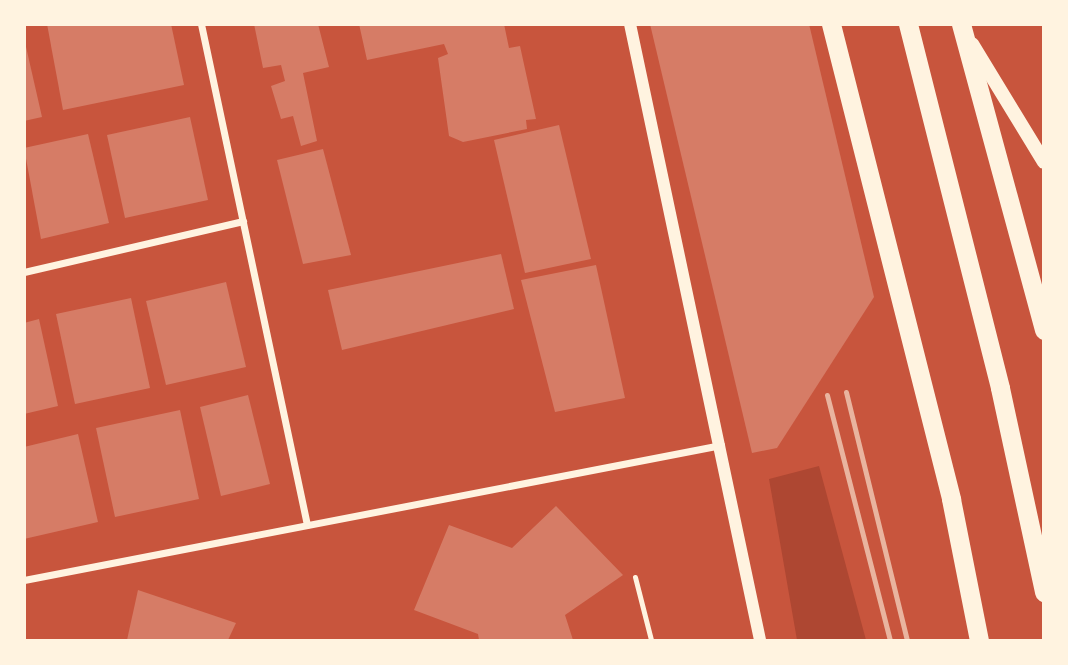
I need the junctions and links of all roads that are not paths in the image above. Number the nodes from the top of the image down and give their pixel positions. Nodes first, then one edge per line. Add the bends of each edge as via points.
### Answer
1 (201, 24) edge
2 (630, 24) edge
3 (831, 24) edge
4 (908, 24) edge
5 (961, 24) edge
6 (1044, 162) edge
7 (243, 221) junction
8 (24, 272) edge
9 (1044, 330) edge
10 (722, 445) junction
11 (307, 525) junction
12 (635, 577) dead end
13 (24, 580) edge
14 (1044, 592) edge
15 (651, 640) edge
16 (760, 640) edge
17 (979, 640) edge

1 - 7 street
2 - 10 street
3 - 17 highway via 951,499
4 - 14 highway via 997,375
5 - 6 main road via 1010,113
5 - 9 highway
7 - 8 street
7 - 11 street
10 - 11 street
10 - 16 street
11 - 13 street
12 - 15 lane

